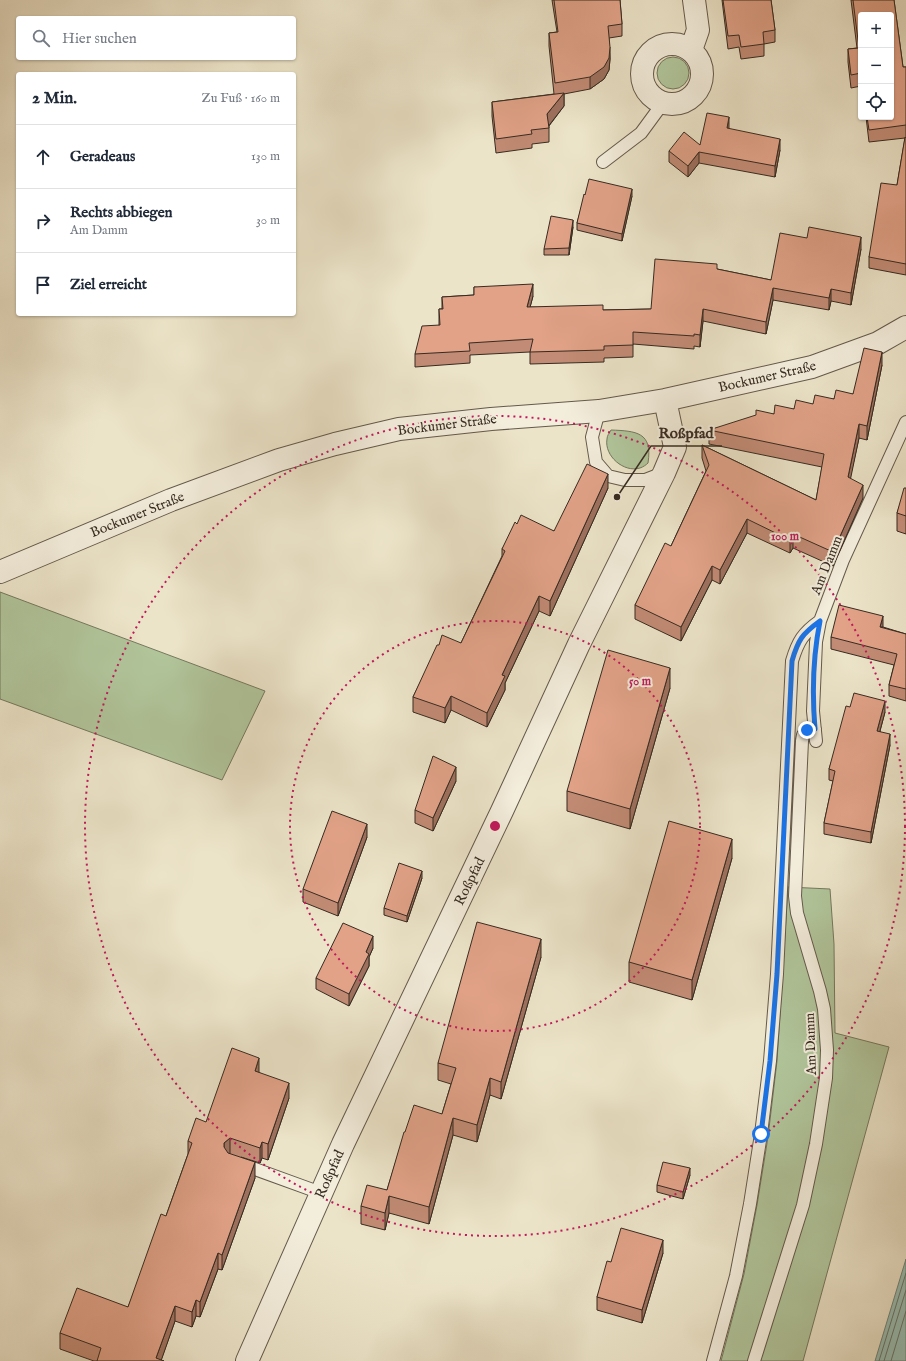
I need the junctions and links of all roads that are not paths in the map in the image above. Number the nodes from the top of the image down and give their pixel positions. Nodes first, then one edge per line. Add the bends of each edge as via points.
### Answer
1 (694, 0) edge
2 (691, 50) junction
3 (663, 103) junction
4 (603, 162) dead end
5 (906, 327) edge
6 (665, 400) junction
7 (599, 411) junction
8 (906, 422) edge
9 (664, 473) junction
10 (0, 572) edge
11 (820, 621) junction
12 (815, 729) junction
13 (816, 741) dead end
14 (231, 1161) edge
15 (320, 1193) junction
16 (247, 1361) edge
17 (713, 1361) edge
18 (754, 1361) edge

1 - 2 street via 698,30
2 - 3 street via 702,67 703,77 699,88 685,101
2 - 3 street via 681,45 660,46 650,53 644,63 642,74 646,88
3 - 4 lane via 641,133
5 - 6 street, Bockumer Straße via 878,343 812,367
6 - 7 street, Bockumer Straße
6 - 9 street, Roßpfad via 675,447
7 - 9 lane via 592,437 596,462 608,476 625,480 645,480
7 - 10 street, Bockumer Straße via 399,429 335,444 279,460 171,500
8 - 11 lane, Am Damm via 843,560
9 - 15 street, Roßpfad via 579,644
11 - 12 lane, Am Damm via 816,642 813,711
11 - 17 lane via 801,638 792,661 777,974 770,1061 761,1134 736,1276
12 - 13 lane, Am Damm
12 - 18 lane, Am Damm via 807,730 802,741 795,896 797,913 824,1009 826,1078 803,1205
14 - 15 lane
15 - 16 street, Roßpfad

